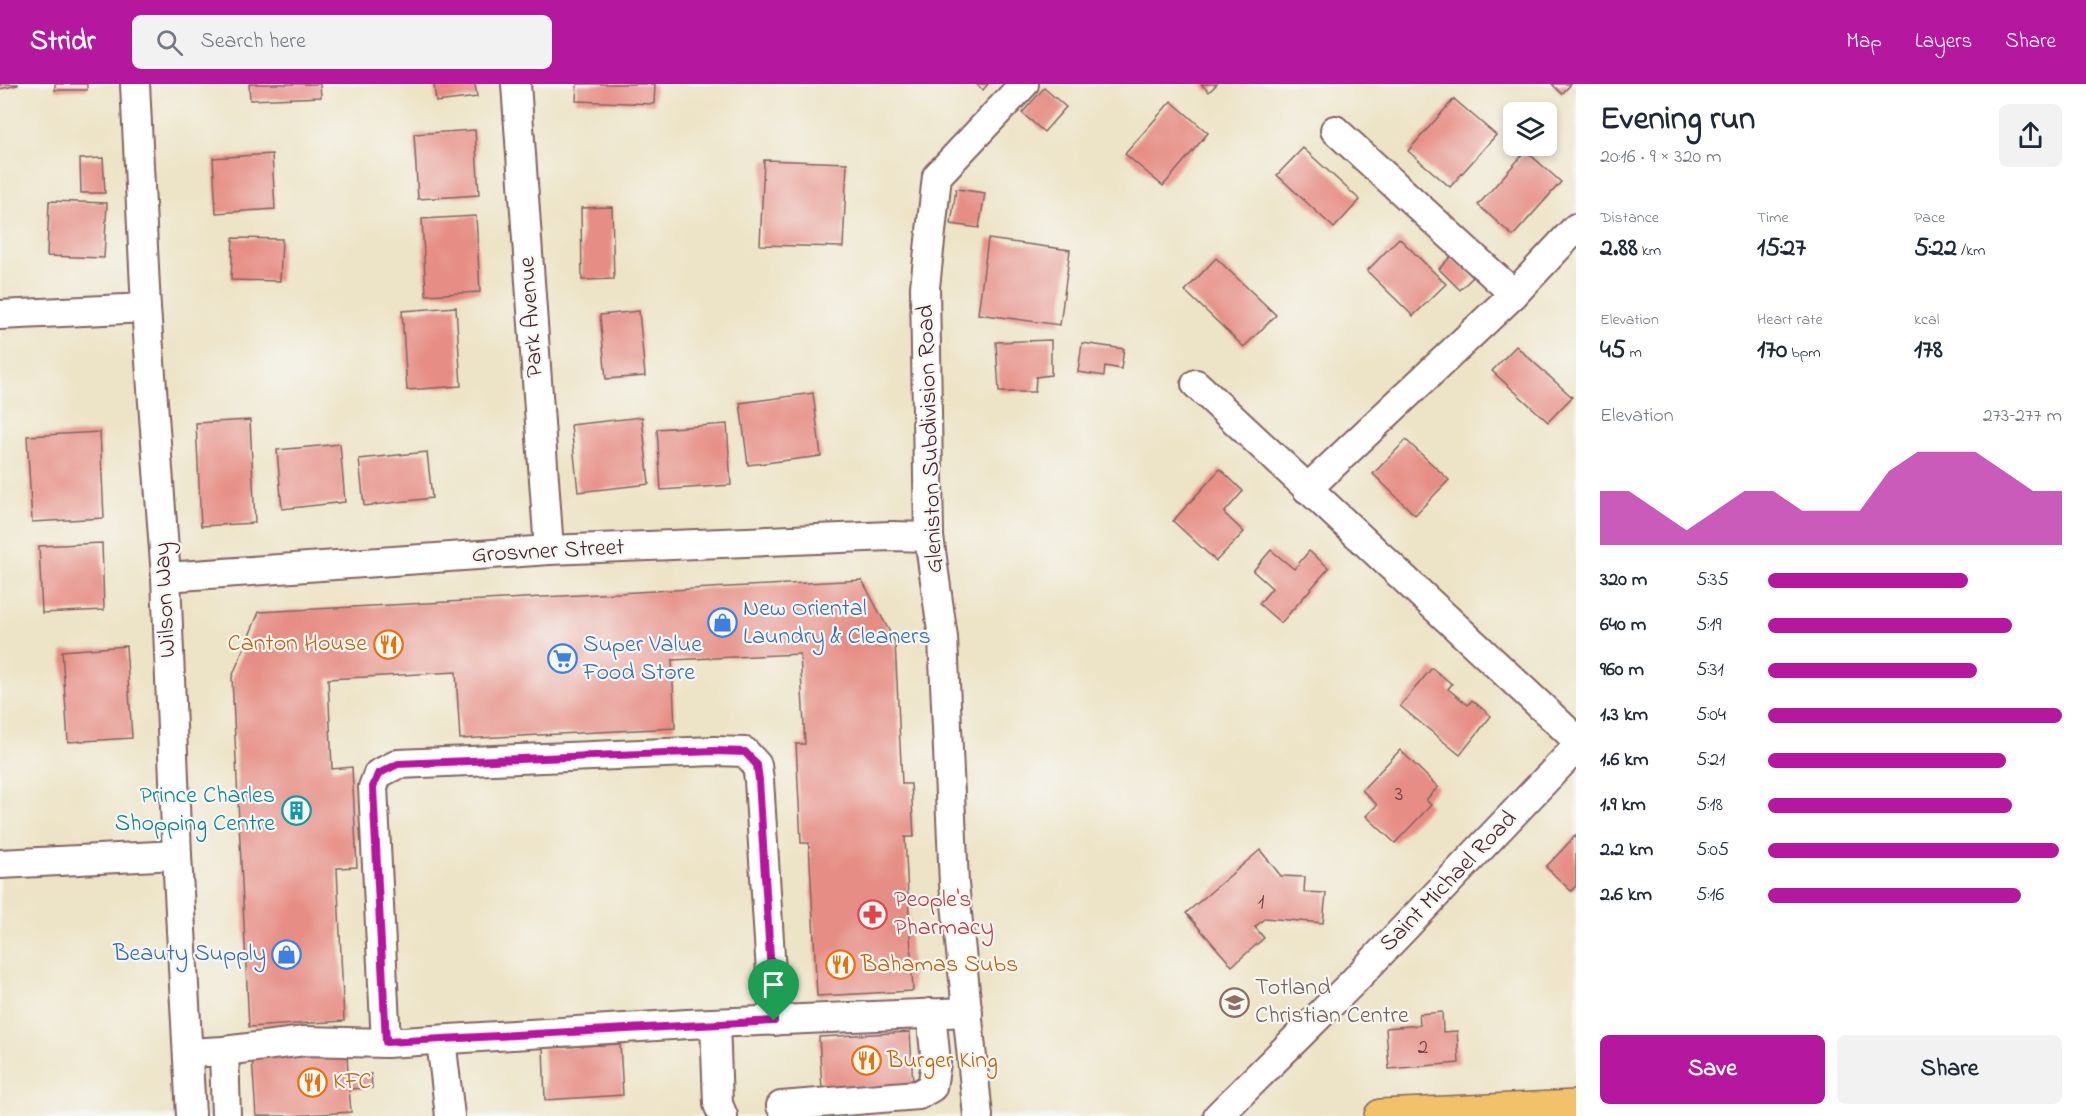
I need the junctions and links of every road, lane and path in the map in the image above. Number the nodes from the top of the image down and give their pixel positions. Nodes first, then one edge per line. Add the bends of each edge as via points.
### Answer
1 (135, 84) edge
2 (516, 84) edge
3 (1024, 84) edge
4 (1335, 130) dead end
5 (1576, 228) edge
6 (1514, 294) junction
7 (146, 308) junction
8 (0, 315) edge
9 (1196, 384) dead end
10 (1307, 489) junction
11 (930, 537) junction
12 (549, 550) junction
13 (166, 577) junction
14 (1576, 740) edge
15 (1576, 748) edge
16 (177, 855) junction
17 (0, 864) edge
18 (968, 1012) junction
19 (931, 1013) junction
20 (774, 1021) junction
21 (715, 1023) junction
22 (441, 1040) junction
23 (386, 1042) junction
24 (224, 1051) junction
25 (188, 1053) junction
26 (781, 1106) dead end
27 (1576, 1107) edge
28 (191, 1116) edge
29 (226, 1116) edge
30 (450, 1116) edge
31 (723, 1116) edge
32 (978, 1116) edge
33 (1218, 1116) edge
34 (1381, 1116) edge

1 - 7 street, Wilson Way
2 - 12 street, Park Avenue
3 - 11 street, Gleniston Subdivision Road via 937,176 925,287
4 - 6 street
5 - 6 street
6 - 10 street
7 - 8 street
7 - 13 street, Wilson Way
9 - 10 street
10 - 14 street
11 - 12 street, Grosvner Street
11 - 18 street, Gleniston Subdivision Road via 943,638 954,884
12 - 13 street, Grosvner Street
13 - 16 street, Wilson Way
15 - 33 street, Saint Michael Road via 1353,982
16 - 17 street
16 - 25 street, Wilson Way
18 - 19 street
18 - 32 street, Gleniston Subdivision Road
19 - 20 street
19 - 26 street via 936,1063 932,1086 918,1095
20 - 21 street
20 - 23 street via 759,780 757,765 745,752 398,764 378,774 373,787
21 - 22 street
21 - 31 street via 718,1104
22 - 23 street
22 - 30 street
23 - 24 street via 305,1041
24 - 25 street
24 - 29 street
25 - 28 street, Wilson Way
27 - 34 highway

